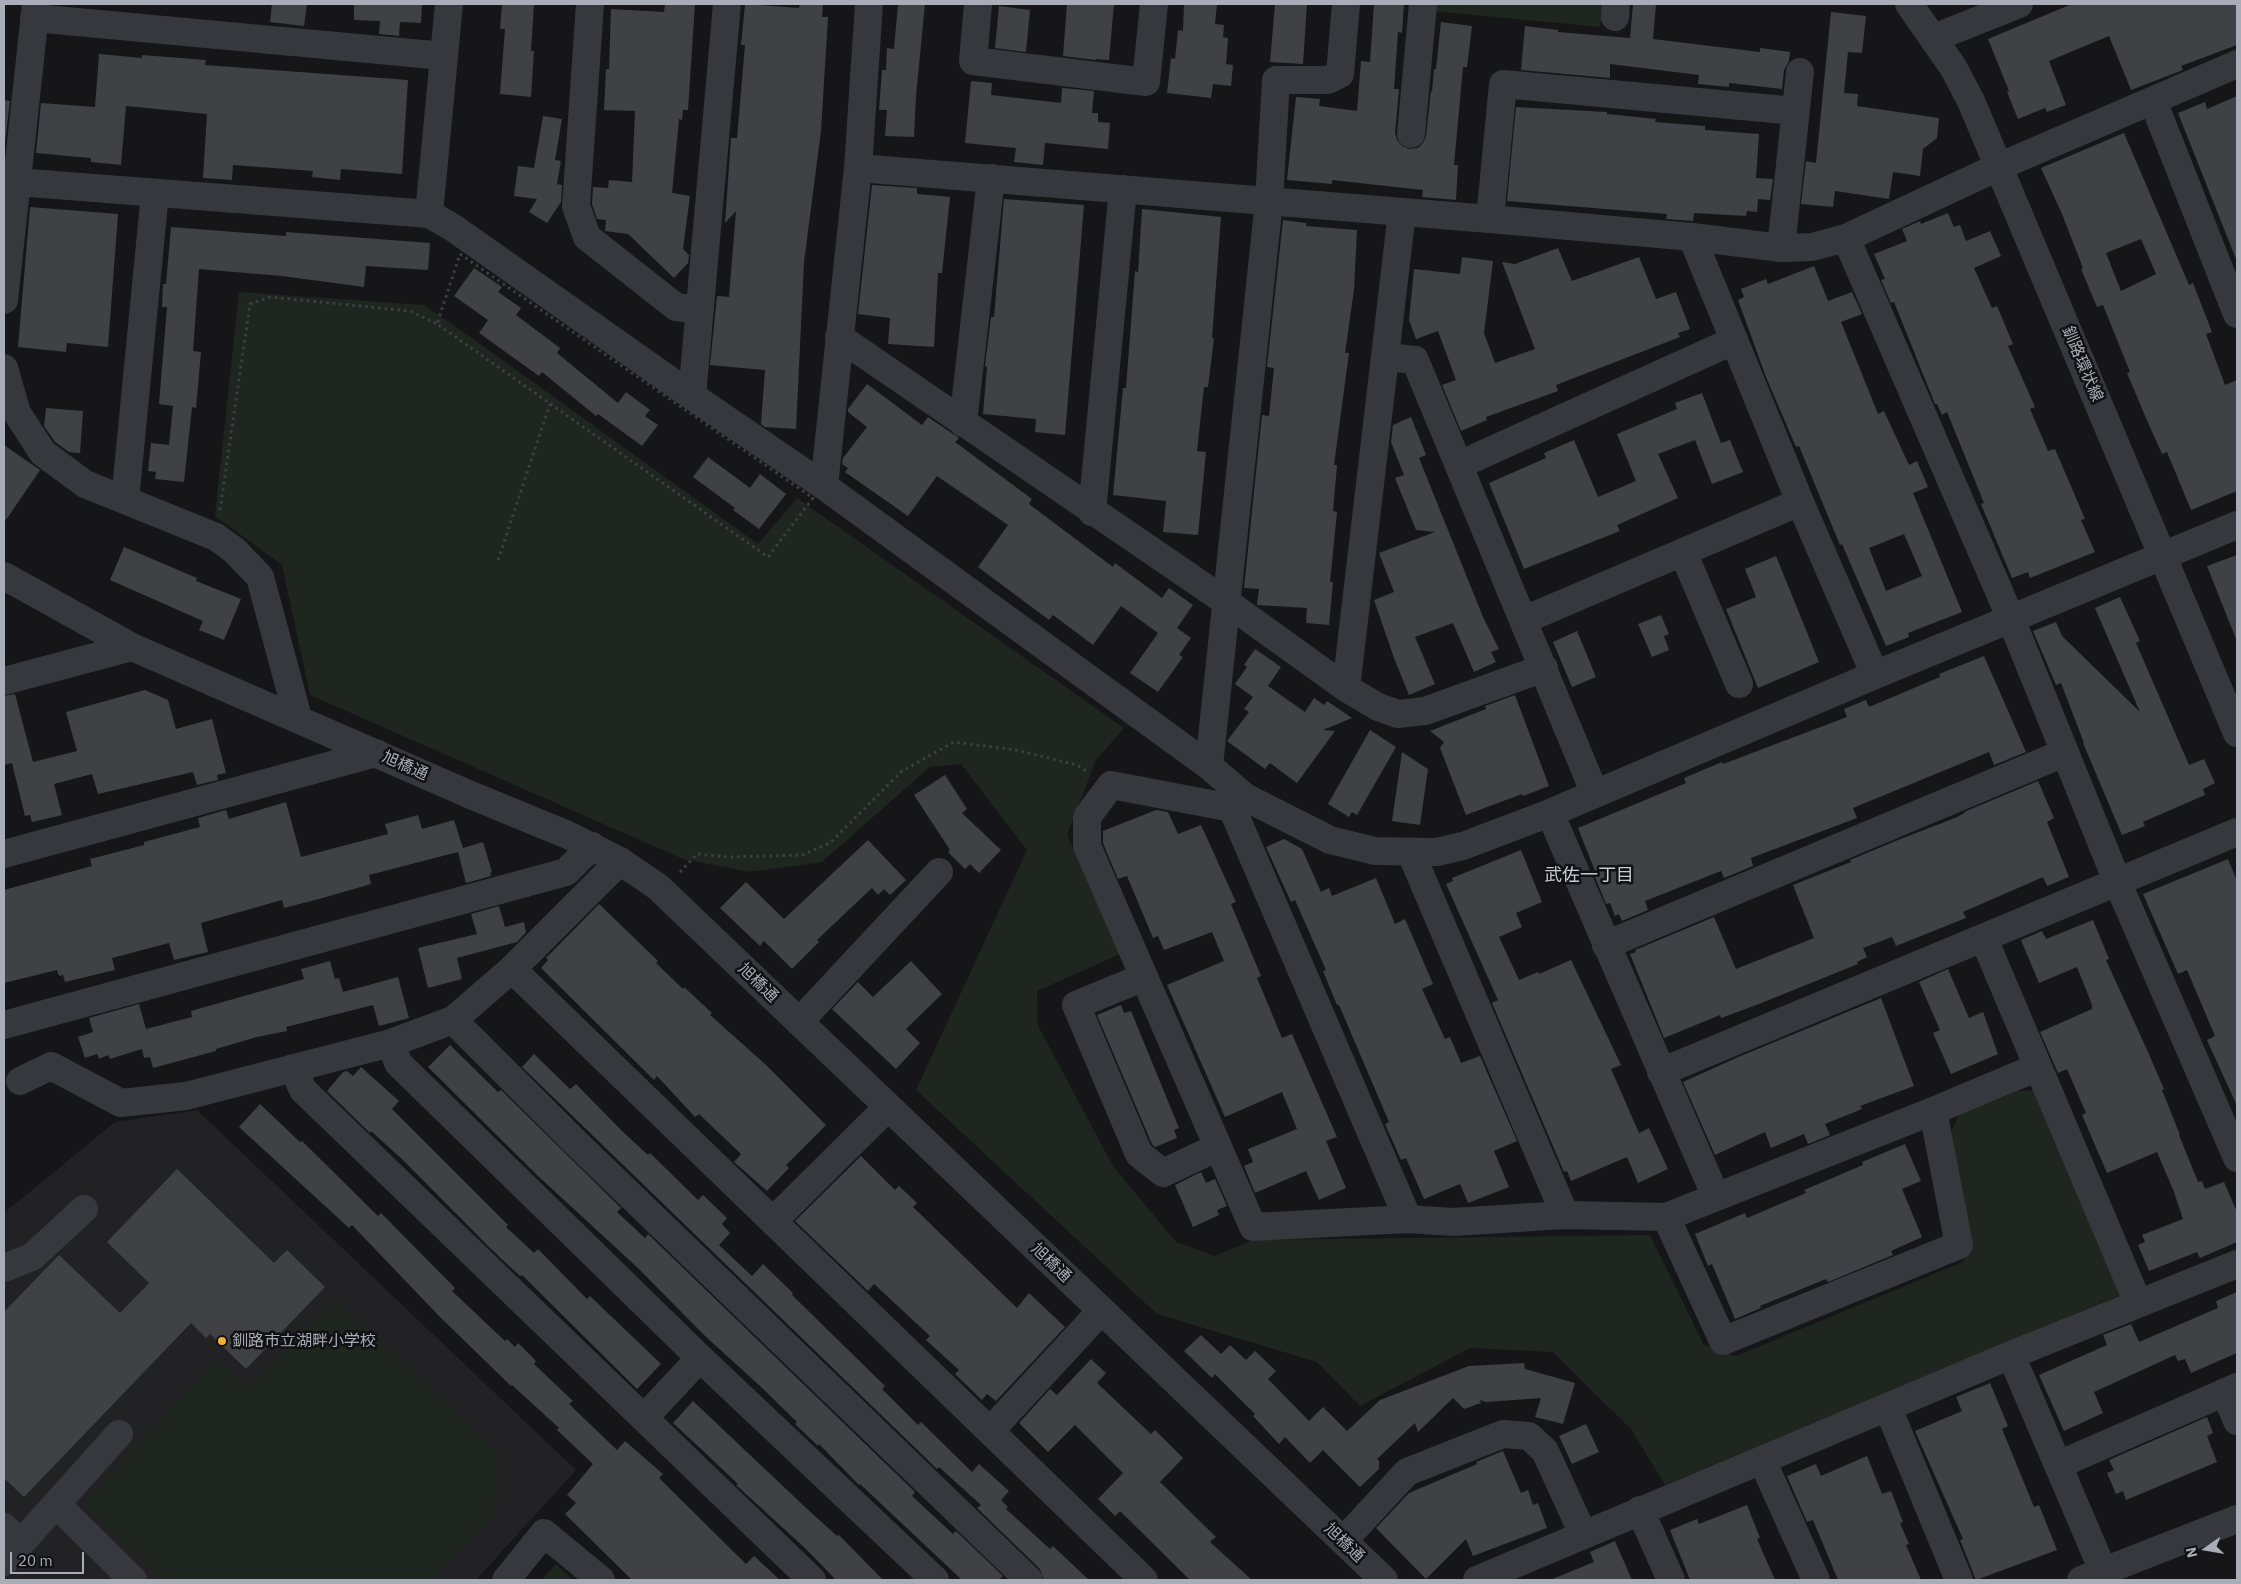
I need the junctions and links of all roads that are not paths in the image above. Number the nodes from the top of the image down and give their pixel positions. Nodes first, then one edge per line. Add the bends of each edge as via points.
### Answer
1 (449, 4) edge
2 (590, 4) edge
3 (727, 4) edge
4 (869, 4) edge
5 (978, 4) edge
6 (1154, 4) edge
7 (1346, 4) edge
8 (1423, 4) edge
9 (1909, 4) edge
10 (2019, 4) edge
11 (35, 11) edge
12 (1934, 38) junction
13 (444, 56) junction
14 (2237, 64) edge
15 (1800, 72) dead end
16 (2153, 101) junction
17 (1796, 111) junction
18 (1412, 134) dead end
19 (858, 168) junction
20 (1998, 168) junction
21 (991, 178) junction
22 (10, 181) edge
23 (1123, 189) junction
24 (155, 192) junction
25 (1269, 201) junction
26 (1402, 212) junction
27 (429, 214) junction
28 (1490, 219) junction
29 (1692, 237) junction
30 (1846, 238) junction
31 (1781, 248) junction
32 (4, 300) edge
33 (700, 310) junction
34 (2237, 314) edge
35 (838, 337) junction
36 (1733, 341) junction
37 (1385, 357) junction
38 (4, 368) edge
39 (692, 396) junction
40 (962, 423) junction
41 (1459, 465) junction
42 (824, 486) junction
43 (125, 500) junction
44 (1800, 502) junction
45 (1092, 512) junction
46 (2237, 525) edge
47 (1683, 552) junction
48 (2164, 556) junction
49 (4, 576) edge
50 (1225, 601) junction
51 (2011, 619) junction
52 (1524, 620) junction
53 (132, 647) junction
54 (1544, 668) junction
55 (1875, 675) junction
56 (4, 681) edge
57 (1739, 684) dead end
58 (1346, 688) junction
59 (298, 718) junction
60 (2237, 734) edge
61 (2064, 753) junction
62 (376, 754) junction
63 (1209, 766) junction
64 (1595, 794) junction
65 (1239, 802) junction
66 (1550, 813) junction
67 (2237, 832) edge
68 (592, 846) junction
69 (1411, 853) junction
70 (4, 854) edge
71 (620, 861) junction
72 (939, 872) dead end
73 (2117, 881) junction
74 (1984, 939) junction
75 (1606, 945) junction
76 (512, 969) junction
77 (1144, 977) junction
78 (453, 1020) junction
79 (799, 1022) junction
80 (4, 1025) edge
81 (391, 1043) junction
82 (2038, 1067) junction
83 (293, 1068) junction
84 (1661, 1072) junction
85 (20, 1081) dead end
86 (888, 1107) junction
87 (1933, 1112) junction
88 (1218, 1146) junction
89 (2237, 1158) edge
90 (1716, 1197) junction
91 (84, 1209) dead end
92 (1565, 1215) junction
93 (1666, 1217) junction
94 (1408, 1219) junction
95 (773, 1221) junction
96 (2237, 1264) edge
97 (4, 1268) edge
98 (2138, 1303) junction
99 (1101, 1311) junction
100 (2010, 1354) junction
101 (700, 1358) junction
102 (2231, 1389) edge
103 (1888, 1408) junction
104 (644, 1418) junction
105 (2237, 1420) edge
106 (990, 1431) junction
107 (119, 1434) dead end
108 (1762, 1460) junction
109 (2058, 1465) junction
110 (56, 1504) junction
111 (1640, 1510) junction
112 (2237, 1519) edge
113 (1583, 1534) junction
114 (1343, 1542) junction
115 (9, 1544) edge
116 (2097, 1577) edge
117 (133, 1580) edge
118 (506, 1580) edge
119 (601, 1580) edge
120 (812, 1580) edge
121 (934, 1580) edge
122 (1029, 1580) edge
123 (1144, 1580) edge
124 (1384, 1580) edge
125 (1477, 1580) edge
126 (1671, 1580) edge
127 (1816, 1580) edge
128 (1960, 1580) edge

1 - 13 street
2 - 33 street via 576,206 587,237 676,307
3 - 33 street
4 - 19 street
5 - 6 street via 973,61 1146,82
7 - 25 street via 1340,74 1328,80 1276,80
8 - 18 street
9 - 12 street, 釧路環状線
10 - 12 street
11 - 13 street
11 - 22 street
12 - 20 street, 釧路環状線 via 1954,67 1971,101
13 - 27 street
14 - 16 street
15 - 17 street
16 - 20 street
16 - 34 street
17 - 28 street via 1503,84
17 - 31 street
19 - 21 street
19 - 35 street
20 - 30 street
20 - 48 street, 釧路環状線
21 - 23 street
21 - 40 street
22 - 24 street
22 - 32 street
23 - 25 street
23 - 45 street
24 - 27 street
24 - 43 street
25 - 26 street
25 - 50 street
26 - 28 street
26 - 37 street
27 - 39 street
28 - 29 street
29 - 31 street
29 - 36 street
30 - 31 street via 1812,247
30 - 51 street
33 - 39 street
35 - 40 street
35 - 42 street
36 - 41 street
36 - 44 street
37 - 41 street via 1416,360
37 - 58 street
38 - 43 street via 17,413 43,453 85,484
39 - 42 street
40 - 45 street
41 - 52 street
42 - 63 street
43 - 59 street via 216,537 260,577
44 - 47 street
44 - 55 street
45 - 50 street
46 - 48 street
47 - 52 street
47 - 57 street
48 - 51 street
48 - 60 street, 釧路環状線
49 - 53 street, 旭橋通
50 - 58 street
50 - 63 street
51 - 55 street
51 - 61 street
52 - 54 street
53 - 56 street
53 - 59 street, 旭橋通
54 - 58 street via 1425,711 1398,714 1378,707
54 - 64 street
55 - 64 street
59 - 62 street, 旭橋通
61 - 73 street
61 - 75 street
62 - 68 street, 旭橋通
62 - 70 street
63 - 65 street
64 - 66 street
65 - 69 street via 1330,840 1375,851
65 - 77 street via 1111,785 1087,817 1087,846
65 - 94 street
66 - 69 street via 1463,846
66 - 75 street
67 - 73 street
68 - 71 street, 旭橋通
68 - 80 street via 566,872
69 - 92 street
71 - 76 street
71 - 79 street, 旭橋通 via 658,887
72 - 79 street
73 - 74 street
73 - 89 street
74 - 82 street
74 - 84 street
75 - 84 street
76 - 78 street
76 - 95 street
77 - 88 street
77 - 88 street via 1076,1005 1139,1154 1163,1172
78 - 81 street
78 - 122 street
79 - 86 street, 旭橋通
81 - 83 street
81 - 101 street via 398,1063
82 - 87 street
82 - 98 street
83 - 85 street via 186,1096 122,1102 50,1066
83 - 104 street via 303,1090
84 - 90 street
86 - 95 street
86 - 99 street, 旭橋通
87 - 90 street
87 - 93 street via 1959,1245 1724,1341
88 - 94 street via 1253,1227
90 - 93 street
91 - 97 street via 32,1257
92 - 93 street
92 - 94 street via 1453,1222
95 - 106 street
96 - 98 street
98 - 100 street
99 - 106 street
99 - 114 street, 旭橋通
100 - 103 street
100 - 109 street
101 - 104 street
101 - 121 street
102 - 105 street
102 - 109 street
103 - 108 street
103 - 128 street
104 - 120 street
106 - 123 street
107 - 110 street
108 - 111 street
108 - 127 street
109 - 116 street
110 - 115 street
110 - 117 street
111 - 113 street
111 - 126 street
112 - 116 street
113 - 114 street via 1545,1451 1529,1436 1503,1434 1407,1472
113 - 125 street
114 - 124 street, 旭橋通
118 - 119 street via 544,1533

